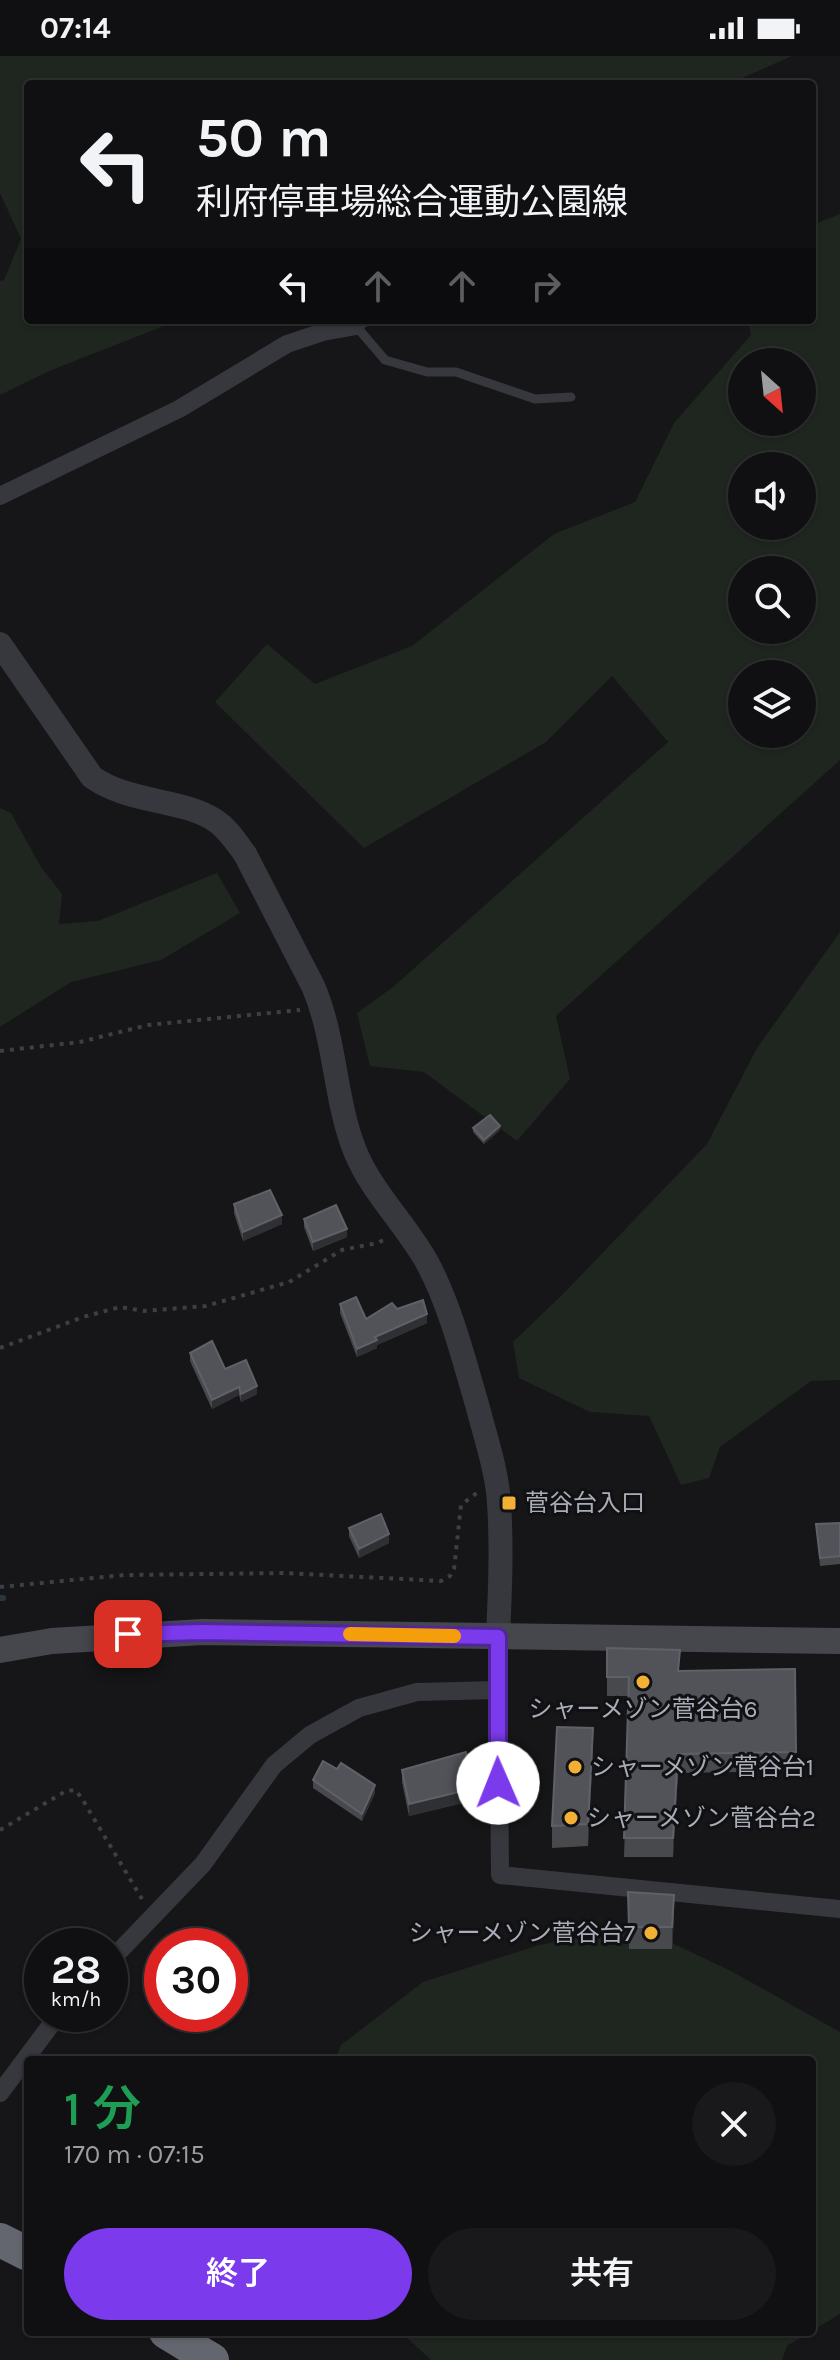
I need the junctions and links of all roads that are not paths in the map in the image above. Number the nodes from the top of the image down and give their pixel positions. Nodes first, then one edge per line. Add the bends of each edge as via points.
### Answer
1 (359, 324) edge
2 (365, 324) edge
3 (571, 397) dead end
4 (0, 496) edge
5 (0, 644) edge
6 (498, 1637) junction
7 (840, 1641) edge
8 (0, 1650) edge
9 (497, 1690) junction
10 (840, 1909) edge
11 (128, 1943) edge
12 (46, 2032) edge
13 (28, 2056) edge
14 (24, 2061) edge
15 (0, 2093) edge
16 (0, 2240) edge
17 (24, 2252) edge
18 (173, 2336) edge
19 (212, 2360) edge

1 - 4 street via 287,344 179,409
2 - 3 lane via 385,360 427,372 456,372 535,399
5 - 6 street via 92,777 123,793 205,814 232,836 252,867 322,1008 356,1154 428,1264 454,1331 496,1478
6 - 7 main road
6 - 8 main road via 202,1632 67,1639
6 - 9 street
9 - 10 street via 500,1875
9 - 11 street via 417,1692 359,1708 310,1735 274,1765 203,1864
12 - 13 street
14 - 15 street
16 - 17 highway
18 - 19 highway

